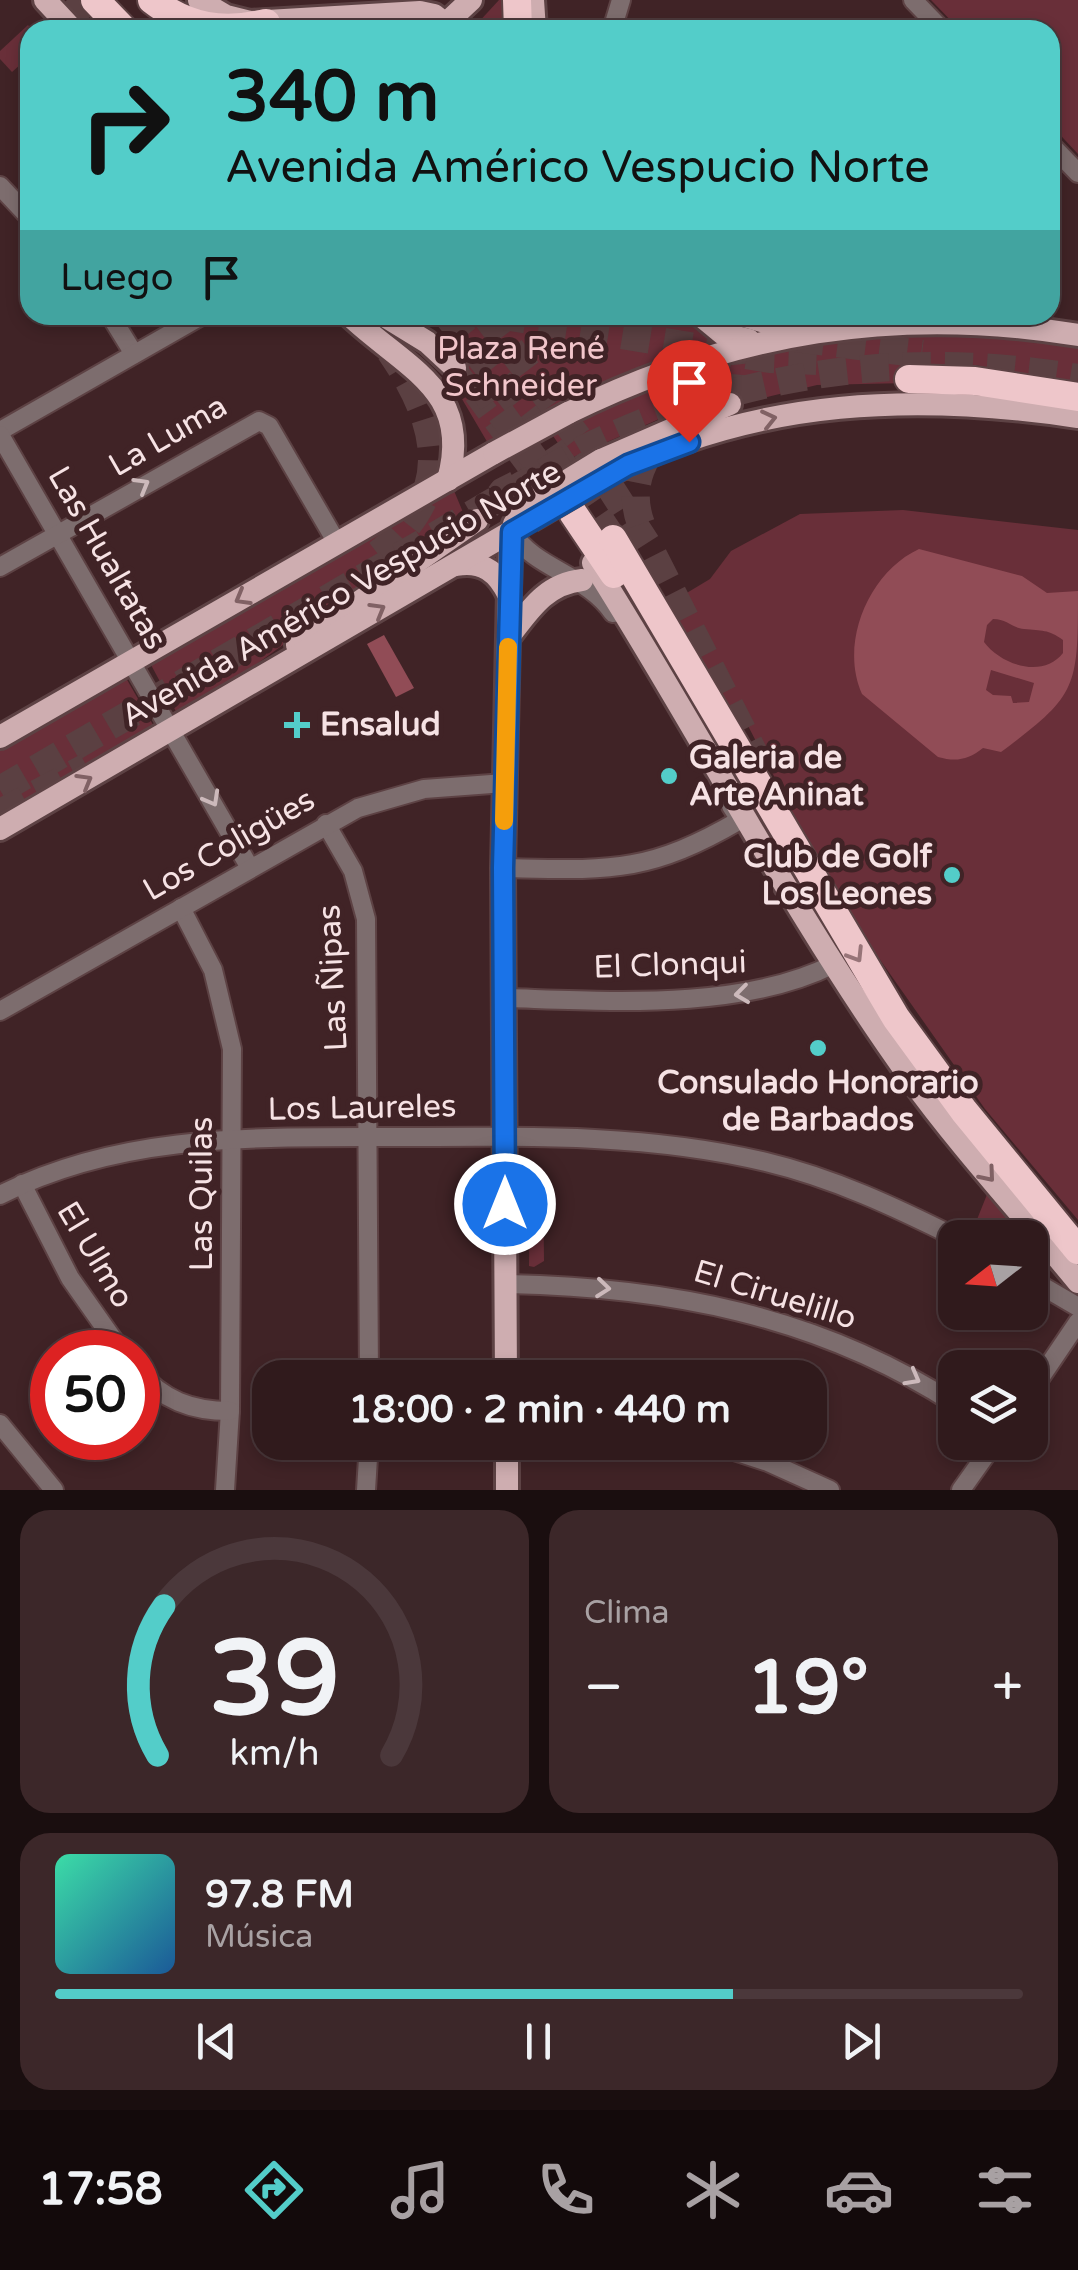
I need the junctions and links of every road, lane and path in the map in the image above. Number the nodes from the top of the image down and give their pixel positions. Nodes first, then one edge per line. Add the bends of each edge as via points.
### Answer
1 (45, 0) edge
2 (95, 0) edge
3 (133, 0) edge
4 (152, 0) edge
5 (471, 0) edge
6 (913, 0) edge
7 (188, 3) edge
8 (64, 20) edge
9 (114, 20) edge
10 (156, 20) edge
11 (185, 20) edge
12 (253, 20) edge
13 (297, 20) edge
14 (433, 20) edge
15 (453, 20) edge
16 (929, 20) edge
17 (1060, 154) edge
18 (1078, 173) edge
19 (0, 186) edge
20 (20, 207) edge
21 (116, 325) edge
22 (185, 325) edge
23 (360, 325) edge
24 (399, 325) edge
25 (409, 325) edge
26 (714, 325) edge
27 (766, 325) edge
28 (886, 325) edge
29 (1001, 325) edge
30 (812, 332) junction
31 (1078, 334) edge
32 (762, 340) junction
33 (427, 342) junction
34 (134, 354) junction
35 (455, 368) tunnel mouth
36 (909, 379) tunnel mouth
37 (1078, 397) edge
38 (730, 404) tunnel mouth
39 (1078, 416) edge
40 (0, 433) edge
41 (606, 467) junction
42 (448, 480) junction
43 (568, 517) joint
44 (522, 519) junction
45 (477, 520) tunnel mouth
46 (58, 533) junction
47 (612, 539) tunnel mouth
48 (337, 543) junction
49 (456, 564) junction
50 (0, 567) edge
51 (582, 580) junction
52 (509, 596) junction
53 (508, 638) junction
54 (132, 660) junction
55 (258, 681) junction
56 (714, 713) junction
57 (173, 730) junction
58 (0, 737) edge
59 (505, 783) junction
60 (740, 820) junction
61 (326, 824) junction
62 (0, 829) edge
63 (250, 868) junction
64 (503, 868) junction
65 (790, 896) junction
66 (181, 908) junction
67 (834, 964) junction
68 (504, 998) junction
69 (0, 1011) edge
70 (505, 1137) junction
71 (367, 1138) junction
72 (232, 1139) junction
73 (22, 1184) junction
74 (0, 1195) edge
75 (938, 1229) edge
76 (1078, 1250) edge
77 (1078, 1282) edge
78 (506, 1284) junction
79 (1048, 1290) edge
80 (1078, 1308) edge
81 (1078, 1322) edge
82 (107, 1330) edge
83 (369, 1360) edge
84 (506, 1360) edge
85 (1048, 1366) edge
86 (160, 1391) edge
87 (938, 1394) edge
88 (230, 1412) junction
89 (0, 1424) edge
90 (367, 1460) edge
91 (507, 1460) edge
92 (762, 1460) edge
93 (982, 1460) edge
94 (54, 1490) edge
95 (225, 1490) edge
96 (366, 1490) edge
97 (507, 1490) edge
98 (830, 1490) edge
99 (960, 1490) edge

1 - 8 main road
2 - 9 highway
3 - 10 highway
4 - 11 highway
5 - 15 main road
6 - 16 street
7 - 12 main road
13 - 14 main road via 420,12
17 - 18 street
19 - 20 street
21 - 34 street
22 - 34 street
23 - 42 main road via 447,406 455,446
24 - 33 main road
25 - 33 main road
26 - 32 main road via 735,340
27 - 30 main road
28 - 30 main road, Avenida Américo Vespucio Norte
29 - 31 main road, Avenida Américo Vespucio Norte
30 - 32 main road, Avenida Américo Vespucio Norte
32 - 42 main road, Avenida Américo Vespucio Norte, bridge via 668,369 568,413
33 - 35 main road
34 - 40 street
36 - 37 highway
38 - 41 main road
41 -> 39 main road, Avenida Américo Vespucio Norte via 759,420 862,403 973,403
40 - 46 street, Las Hualtatas
41 - 44 main road, Avenida Américo Vespucio Norte, bridge
42 - 48 main road, Avenida Américo Vespucio Norte
43 - 56 highway
43 - 65 main road
44 - 49 main road, Avenida Américo Vespucio Norte
44 - 51 street via 528,550
44 - 52 main road
45 - 55 main road via 338,612
46 -> 48 street, La Luma via 262,421
46 - 50 street, La Luma
46 - 54 street, Las Hualtatas
47 - 56 highway
48 -> 54 main road, Avenida Américo Vespucio Norte
49 - 52 main road via 491,570
55 -> 49 main road, Avenida Américo Vespucio Norte
51 - 53 main road via 542,596
51 - 60 street via 608,607
52 - 53 main road
53 - 59 main road
54 - 57 street, Las Hualtatas
54 - 58 main road, Avenida Américo Vespucio Norte
55 - 57 main road, Avenida Américo Vespucio Norte
56 -> 76 highway via 896,1018
62 -> 57 main road, Avenida Américo Vespucio Norte
57 -> 63 street, Las Hualtatas
59 - 61 street, Los Coligües via 408,792
59 - 64 main road
60 - 64 street via 683,850 626,869
60 - 65 main road
61 - 63 street, Los Coligües
61 - 71 street, Las Ñipas via 365,909
63 - 66 street, Los Coligües
64 - 68 main road
65 - 67 main road
66 - 69 street, Los Coligües
66 - 72 street, Las Quilas via 213,970 228,1022
67 -> 68 street, El Clonqui via 786,986 741,995
67 -> 77 main road via 920,1090
68 - 70 main road
70 - 71 street, Los Laureles
70 - 75 street, Los Laureles via 589,1138 766,1162 861,1192
70 - 78 main road
71 - 72 street, Los Laureles
71 - 83 street, Las Ñipas
72 - 73 street, Los Laureles via 148,1146
72 - 88 street, Las Quilas
73 - 74 street, Los Laureles
73 - 82 street, El Ulmo via 70,1278
78 - 84 main road
78 -> 87 street, El Ciruelillo via 666,1294 733,1307 862,1352
79 - 80 street
81 - 85 street
86 - 88 street via 206,1410
88 - 95 street, Las Quilas
89 - 94 street
90 - 96 street
91 - 97 main road
92 - 98 street
93 - 99 street

